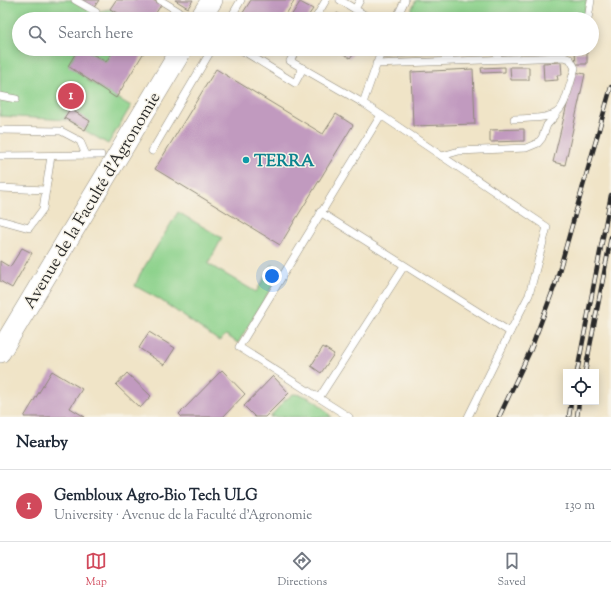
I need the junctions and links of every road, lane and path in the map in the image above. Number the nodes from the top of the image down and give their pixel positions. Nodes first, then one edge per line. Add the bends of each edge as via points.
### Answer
1 (75, 0) edge
2 (160, 0) edge
3 (212, 0) edge
4 (241, 0) edge
5 (326, 0) edge
6 (340, 0) edge
7 (360, 0) edge
8 (405, 0) edge
9 (591, 0) edge
10 (355, 9) junction
11 (96, 12) dead end
12 (180, 12) edge
13 (204, 12) edge
14 (234, 12) edge
15 (319, 12) edge
16 (360, 12) edge
17 (399, 12) edge
18 (589, 12) edge
19 (178, 56) edge
20 (208, 56) edge
21 (251, 56) edge
22 (293, 56) edge
23 (379, 56) edge
24 (376, 64) junction
25 (303, 68) junction
26 (0, 96) edge
27 (16, 98) dead end
28 (363, 103) junction
29 (557, 114) junction
30 (381, 115) junction
31 (514, 119) dead end
32 (0, 130) edge
33 (152, 151) dead end
34 (86, 155) junction
35 (101, 155) dead end
36 (0, 156) edge
37 (51, 156) junction
38 (442, 156) junction
39 (0, 188) edge
40 (46, 190) junction
41 (320, 212) junction
42 (0, 220) edge
43 (404, 266) junction
44 (510, 332) junction
45 (0, 352) edge
46 (319, 398) junction
47 (349, 417) edge
48 (468, 417) edge

1 - 11 lane
2 - 12 lane
3 - 13 street
4 - 14 lane
5 - 15 lane
6 - 10 lane
7 - 10 lane
8 - 17 lane
9 - 18 lane
10 - 16 lane
19 - 45 street, Avenue de la Faculté d'Agronomie
20 - 33 lane
21 - 25 lane via 295,83
22 - 25 lane via 290,61
23 - 24 lane
24 - 28 lane
24 - 29 lane via 564,57 570,59 575,68 562,108
25 - 28 lane
26 - 27 lane
28 - 30 lane
29 - 31 lane via 548,118
29 - 38 lane via 547,125 538,143 526,148 459,151
30 - 38 lane
30 - 41 lane
32 - 34 lane via 61,132 80,141
34 - 35 lane
34 - 37 lane
36 - 37 lane
37 - 40 lane
38 - 44 lane via 547,227 529,295
39 - 40 lane
40 - 42 lane via 43,209 29,228
41 - 43 lane
41 - 46 lane via 239,347
43 - 44 lane
43 - 46 lane
44 - 48 lane
46 - 47 lane

